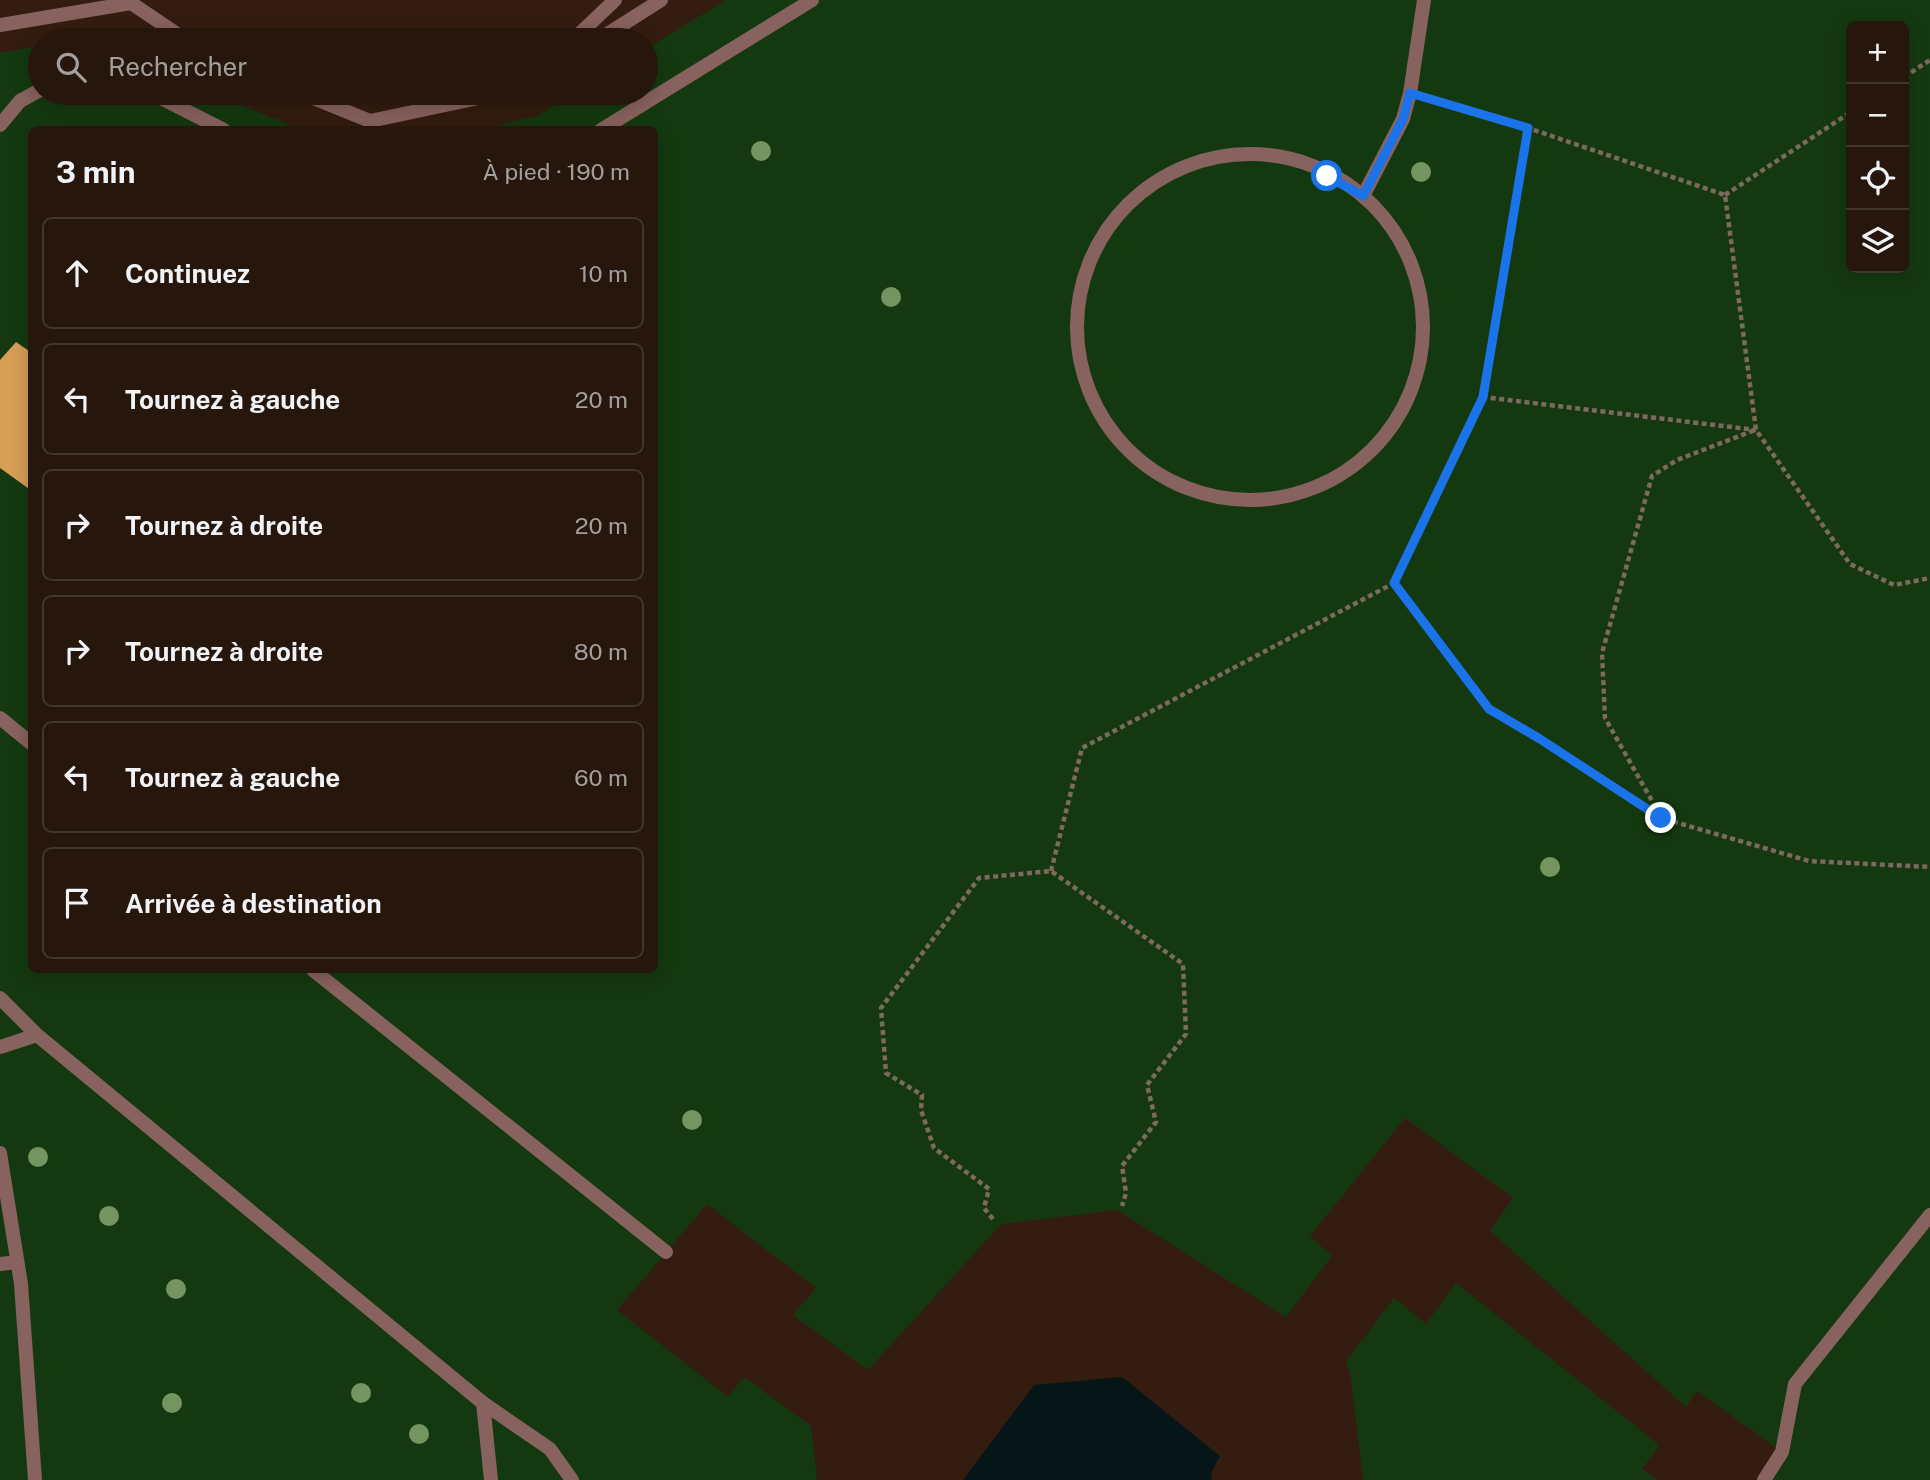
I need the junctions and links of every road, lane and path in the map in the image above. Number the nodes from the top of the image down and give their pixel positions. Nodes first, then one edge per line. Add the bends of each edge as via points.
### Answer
1 (615, 0) edge
2 (661, 0) edge
3 (812, 0) edge
4 (1424, 0) edge
5 (0, 25) edge
6 (168, 28) edge
7 (586, 28) edge
8 (617, 28) edge
9 (1930, 60) edge
10 (1909, 74) edge
11 (1410, 93) junction
12 (658, 95) edge
13 (28, 97) edge
14 (175, 105) edge
15 (331, 105) edge
16 (445, 105) edge
17 (642, 105) edge
18 (1846, 115) edge
19 (0, 125) edge
20 (216, 126) edge
21 (607, 126) edge
22 (1528, 128) junction
23 (1725, 195) junction
24 (1363, 196) junction
25 (1483, 397) junction
26 (1756, 430) junction
27 (1930, 578) edge
28 (1394, 583) junction
29 (0, 719) edge
30 (28, 741) edge
31 (1661, 818) junction
32 (1930, 867) edge
33 (1051, 871) junction
34 (317, 973) edge
35 (0, 998) edge
36 (37, 1035) junction
37 (0, 1047) edge
38 (0, 1153) edge
39 (1122, 1206) dead end
40 (1930, 1215) edge
41 (993, 1219) dead end
42 (666, 1252) dead end
43 (17, 1262) junction
44 (0, 1264) edge
45 (482, 1403) junction
46 (35, 1480) edge
47 (491, 1480) edge
48 (572, 1480) edge
49 (1764, 1480) edge

1 - 7 lane
2 - 8 lane
3 - 12 lane
4 - 11 lane
5 - 6 lane via 131,4
9 - 10 path
11 - 22 path
11 - 24 lane via 1403,119
13 - 19 lane
14 - 20 lane
15 - 16 lane via 370,121
17 - 21 lane
18 - 23 path
22 - 23 path
22 - 25 path
23 - 26 path
24 - 24 lane via 1286,160 1242,155 1199,161 1158,178 1124,204 1097,239 1080,279 1073,321 1077,365 1092,405 1118,441 1151,469 1189,485 1228,496 1268,497 1308,490 1332,479 1377,447 1402,416 1418,380 1426,341 1424,300 1413,261 1393,226
25 - 26 path
25 - 28 path
26 - 27 path via 1850,564 1894,585
26 - 31 path via 1677,460 1652,476 1602,653 1605,718
28 - 31 path via 1489,709
28 - 33 path via 1082,748
29 - 30 lane
31 - 32 path via 1809,861
33 - 39 path via 1183,964 1186,1034 1147,1085 1156,1122 1122,1166 1126,1193
33 - 41 path via 979,878 881,1008 886,1073 922,1095 921,1110 934,1148 989,1189 984,1208
34 - 42 lane
35 - 36 lane
36 - 37 lane
36 - 45 lane
38 - 43 lane
40 - 49 lane via 1795,1384 1782,1452
43 - 44 lane
43 - 46 lane
45 - 47 lane
45 - 48 lane via 550,1449

